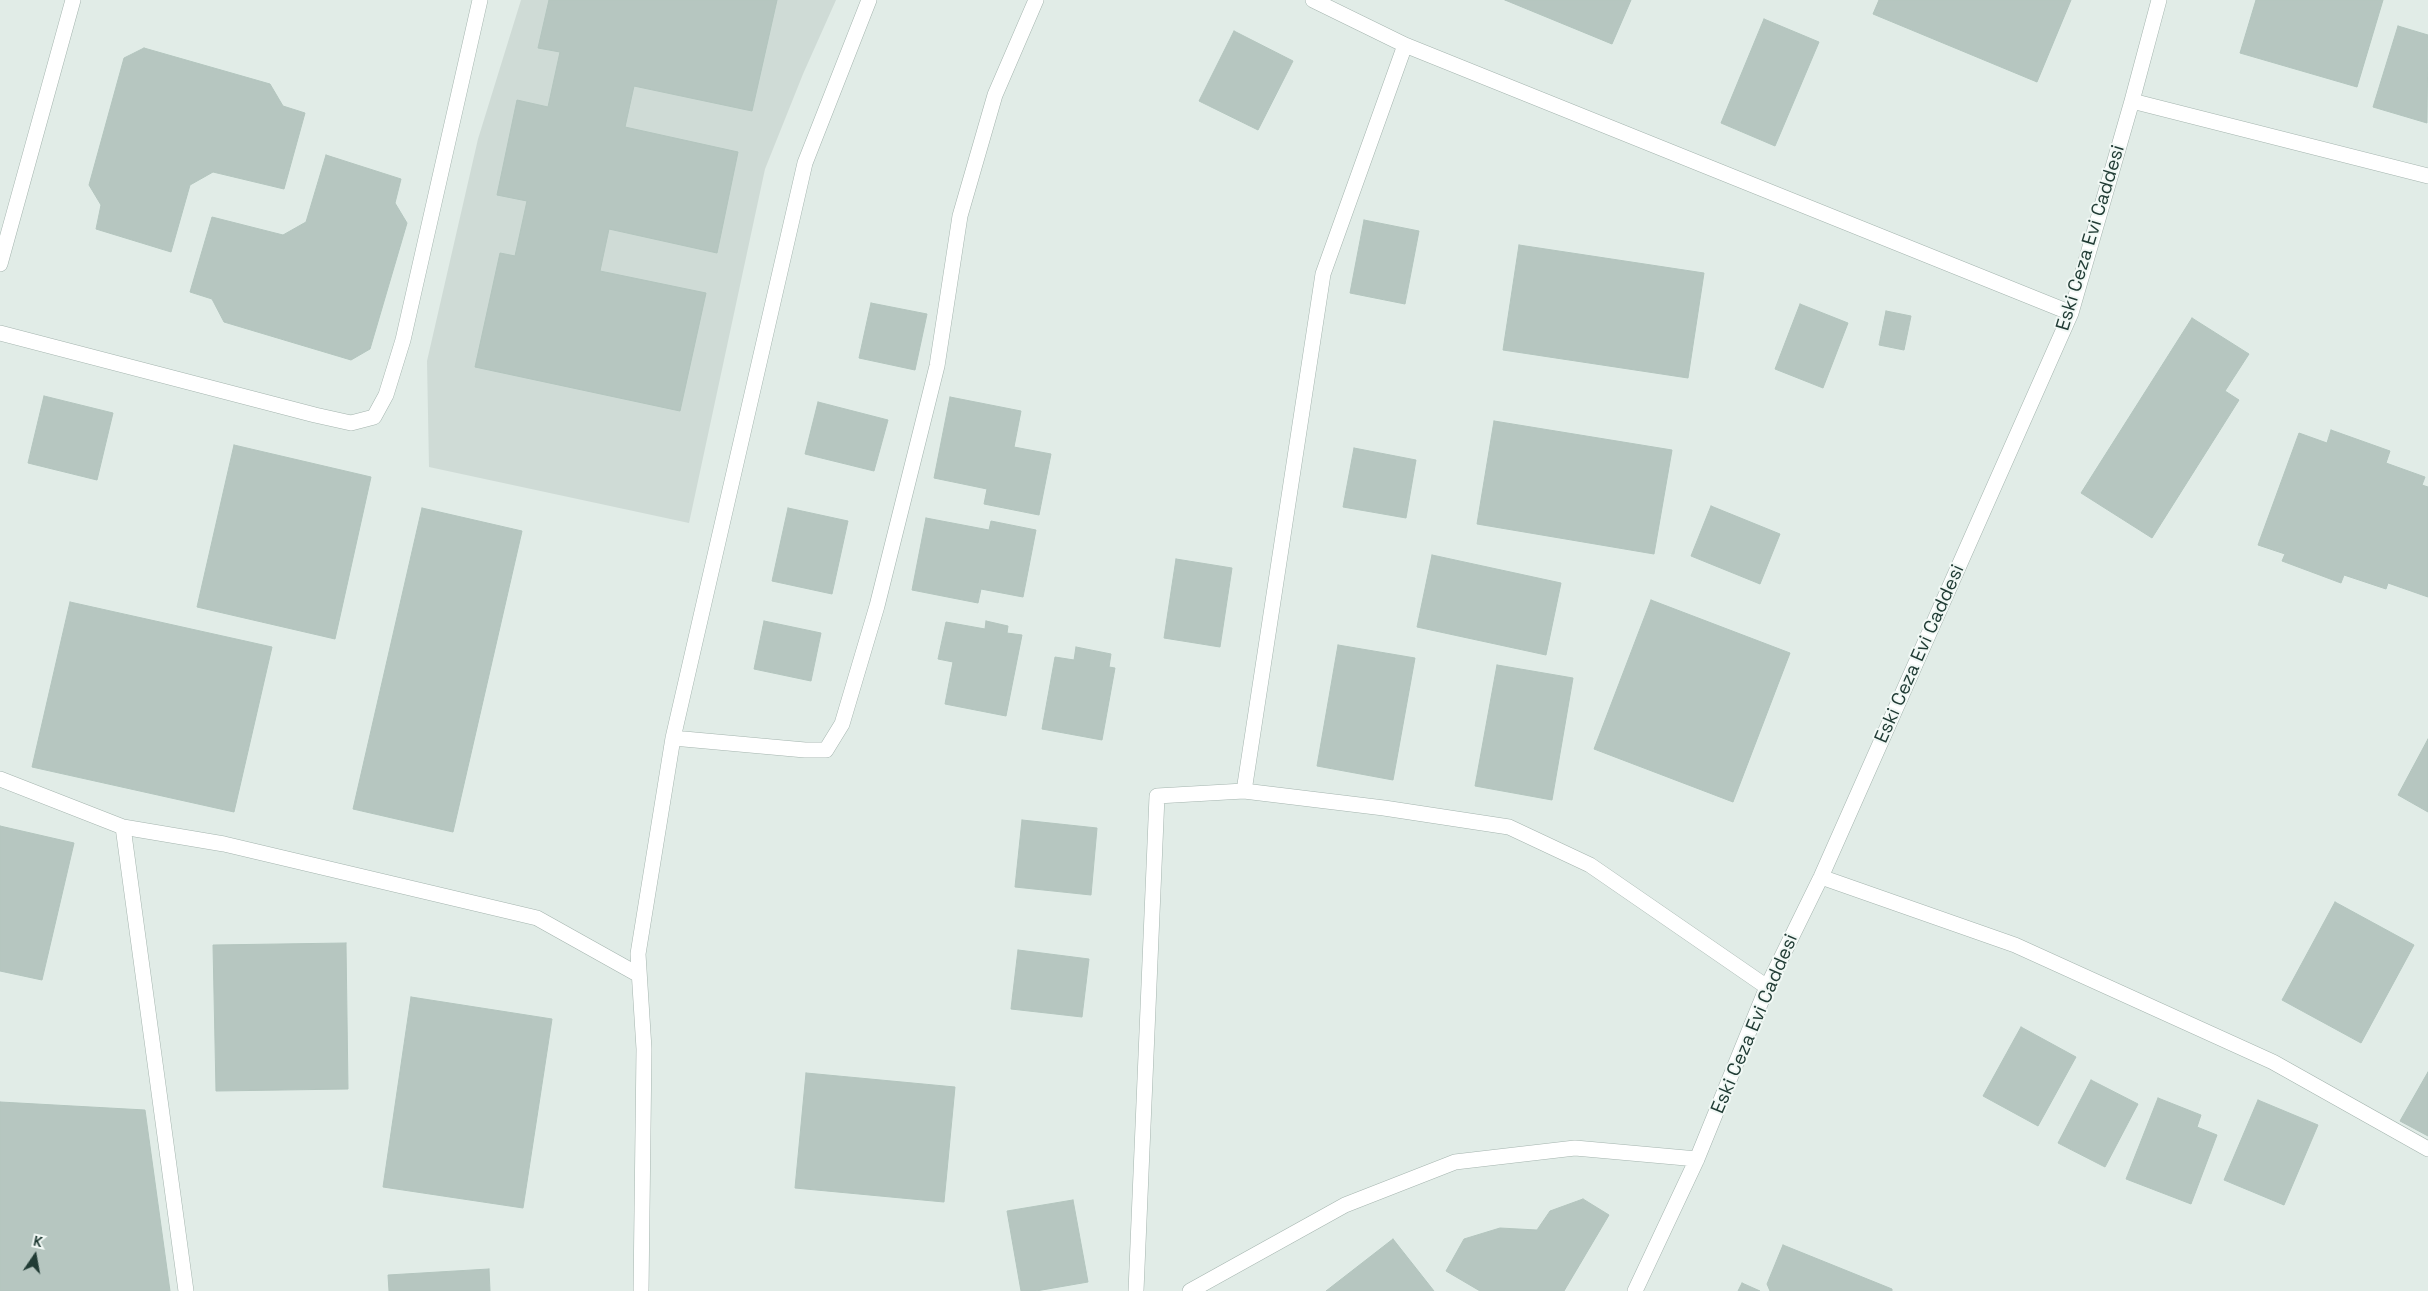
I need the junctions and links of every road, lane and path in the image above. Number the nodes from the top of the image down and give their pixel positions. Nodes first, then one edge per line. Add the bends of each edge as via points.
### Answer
1 (73, 0) edge
2 (480, 0) edge
3 (869, 0) edge
4 (1036, 0) edge
5 (1313, 0) edge
6 (2158, 0) edge
7 (1405, 46) junction
8 (2132, 101) junction
9 (2428, 176) edge
10 (0, 264) edge
11 (2071, 313) junction
12 (0, 333) edge
13 (673, 738) junction
14 (0, 779) edge
15 (1244, 791) junction
16 (123, 827) junction
17 (1821, 877) junction
18 (639, 974) junction
19 (1767, 987) junction
20 (2428, 1149) edge
21 (1697, 1159) junction
22 (186, 1291) edge
23 (641, 1291) edge
24 (1136, 1291) edge
25 (1190, 1291) edge
26 (1635, 1291) edge

1 - 10 street
2 - 12 street via 403,340 386,395 374,417 351,422 316,415
3 - 13 street via 805,163
4 - 13 street via 995,95 960,216 937,366 878,606 842,724 826,750
5 - 7 street
6 - 8 street, Eski Ceza Evi Caddesi
7 - 11 street
7 - 15 street via 1323,274
8 - 9 street
8 - 11 street, Eski Ceza Evi Caddesi
11 - 17 street, Eski Ceza Evi Caddesi
13 - 18 street via 638,954
14 - 16 street
15 - 19 street via 1509,827 1590,864
15 - 24 street via 1157,796
16 - 18 street via 224,844 537,918
16 - 22 street
17 - 19 street, Eski Ceza Evi Caddesi
17 - 20 street via 2015,944 2273,1062
18 - 23 street via 644,1049
19 - 21 street, Eski Ceza Evi Caddesi
21 - 25 street via 1575,1148 1455,1162 1345,1205
21 - 26 street, Eski Ceza Evi Caddesi

